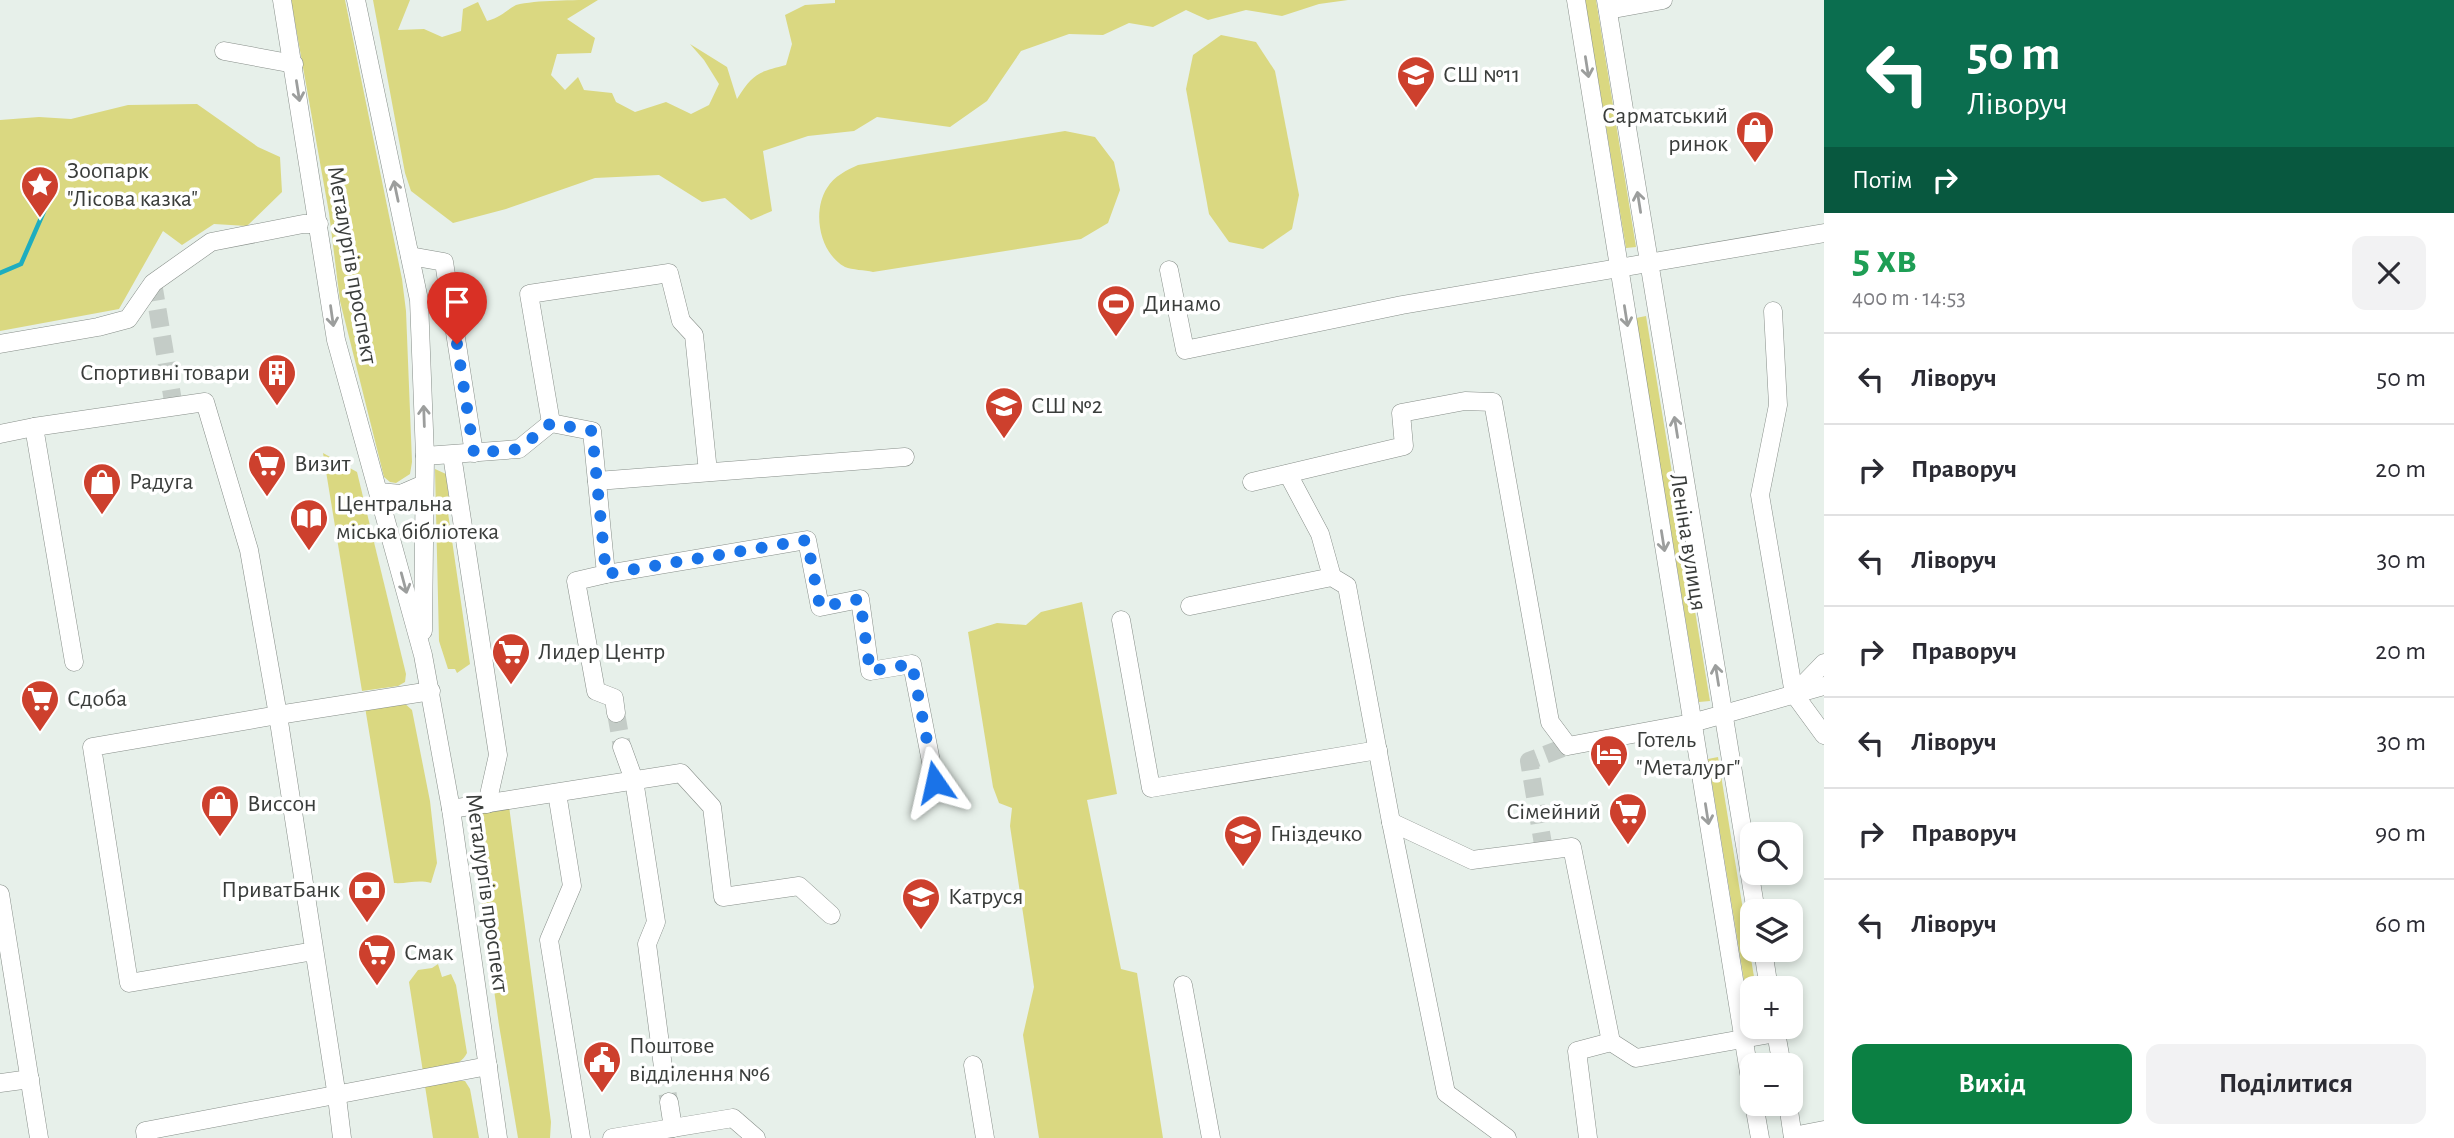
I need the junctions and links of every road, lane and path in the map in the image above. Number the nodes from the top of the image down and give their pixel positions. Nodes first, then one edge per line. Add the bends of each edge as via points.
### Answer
1 (282, 0) edge
2 (356, 0) edge
3 (1576, 0) edge
4 (1663, 0) edge
5 (1607, 5) edge
6 (224, 51) dead end
7 (293, 64) junction
8 (319, 224) junction
9 (1824, 233) edge
10 (410, 257) junction
11 (1649, 262) junction
12 (1619, 267) junction
13 (1169, 270) dead end
14 (1773, 311) dead end
15 (0, 344) edge
16 (551, 423) junction
17 (34, 427) junction
18 (0, 434) edge
19 (474, 453) junction
20 (452, 455) junction
21 (425, 456) junction
22 (905, 457) dead end
23 (708, 472) junction
24 (1288, 474) junction
25 (597, 481) junction
26 (1252, 482) dead end
27 (424, 484) junction
28 (379, 492) junction
29 (606, 574) junction
30 (1332, 577) junction
31 (1190, 606) dead end
32 (1121, 620) dead end
33 (423, 656) junction
34 (74, 662) dead end
35 (1824, 663) edge
36 (1824, 686) edge
37 (431, 691) junction
38 (1794, 694) junction
39 (616, 713) tunnel mouth
40 (1724, 714) junction
41 (278, 715) junction
42 (1692, 723) junction
43 (1824, 735) edge
44 (622, 747) tunnel mouth
45 (1378, 750) junction
46 (634, 780) junction
47 (935, 782) dead end
48 (557, 793) junction
49 (487, 803) junction
50 (451, 810) junction
51 (1391, 822) junction
52 (0, 894) edge
53 (0, 899) edge
54 (1754, 899) edge
55 (831, 915) dead end
56 (314, 951) junction
57 (1183, 985) dead end
58 (1740, 1019) edge
59 (1740, 1038) edge
60 (1611, 1042) junction
61 (973, 1065) dead end
62 (488, 1066) junction
63 (663, 1067) tunnel mouth
64 (30, 1079) junction
65 (0, 1083) edge
66 (337, 1097) junction
67 (668, 1102) tunnel mouth
68 (1756, 1116) edge
69 (1790, 1116) edge
70 (673, 1128) junction
71 (1824, 1130) edge
72 (1793, 1137) edge
73 (39, 1138) edge
74 (146, 1138) edge
75 (342, 1138) edge
76 (498, 1138) edge
77 (582, 1138) edge
78 (613, 1138) edge
79 (756, 1138) edge
80 (985, 1138) edge
81 (1211, 1138) edge
82 (1507, 1138) edge
83 (1588, 1138) edge
84 (1760, 1138) edge

1 - 7 street, Металургів проспект
10 -> 2 street, Металургів проспект
3 -> 12 street, Леніна вулиця
4 - 5 street
11 -> 5 street, Леніна вулиця
6 - 7 street
7 -> 8 street, Металургів проспект
8 - 15 street via 211,242 153,283 128,319
8 -> 28 street, Металургів проспект via 336,340
9 - 11 street
10 - 19 street via 444,262
21 -> 10 street, Металургів проспект via 419,300
11 - 12 street
40 -> 11 street, Леніна вулиця
12 - 13 street via 1185,350
12 -> 42 street, Леніна вулиця
14 - 38 street via 1778,404 1760,495
16 - 19 street via 519,449
16 - 23 street via 529,294 669,274 681,321 694,335
16 - 25 street via 592,431
17 - 18 street
17 - 34 street
17 - 41 street via 205,402 248,550
19 - 20 street
20 - 21 street
20 - 49 street via 498,755
21 - 27 street, Металургів проспект
22 - 23 street
23 - 25 street
24 - 26 street
24 - 30 street via 1320,534
24 - 42 street via 1404,446 1401,414 1465,401 1493,402 1550,722 1568,746
25 - 29 street
27 - 28 street via 401,494
27 - 33 street, Металургів проспект
28 -> 33 street, Металургів проспект
29 - 39 street via 576,581 596,691 614,698
29 - 47 street via 807,540 820,607 860,599 870,671 912,664
30 - 31 street
30 - 45 street via 1347,586
32 - 45 street via 1151,788
33 - 37 street, Металургів проспект
35 - 38 street
36 - 38 street
37 - 41 street
37 - 50 street, Металургів проспект
38 - 40 street
38 - 43 street
40 - 42 street
40 - 54 street, Леніна вулиця
41 - 56 street
41 - 56 street via 92,747 129,983
42 -> 58 street, Леніна вулиця
44 - 46 street
45 - 51 street
46 - 48 street
46 - 55 street via 681,773 712,807 723,897 799,886
46 - 63 street via 656,922 647,944
48 - 49 street
48 - 77 street via 572,886 550,940
49 - 50 street
50 - 62 street, Металургів проспект
51 - 60 street via 1472,860 1572,847
51 - 82 street via 1446,1093
52 - 53 street
53 - 64 street
56 - 66 street
57 - 81 street
59 - 60 street via 1636,1058
60 - 83 street via 1577,1051
61 - 80 street
62 - 66 street
62 - 76 street, Металургів проспект
64 - 65 street
64 - 73 street
66 - 74 street via 145,1131
66 - 75 street
67 - 70 street
68 - 84 street
69 - 72 street
70 - 78 street
70 - 79 street via 733,1118
71 - 72 street

